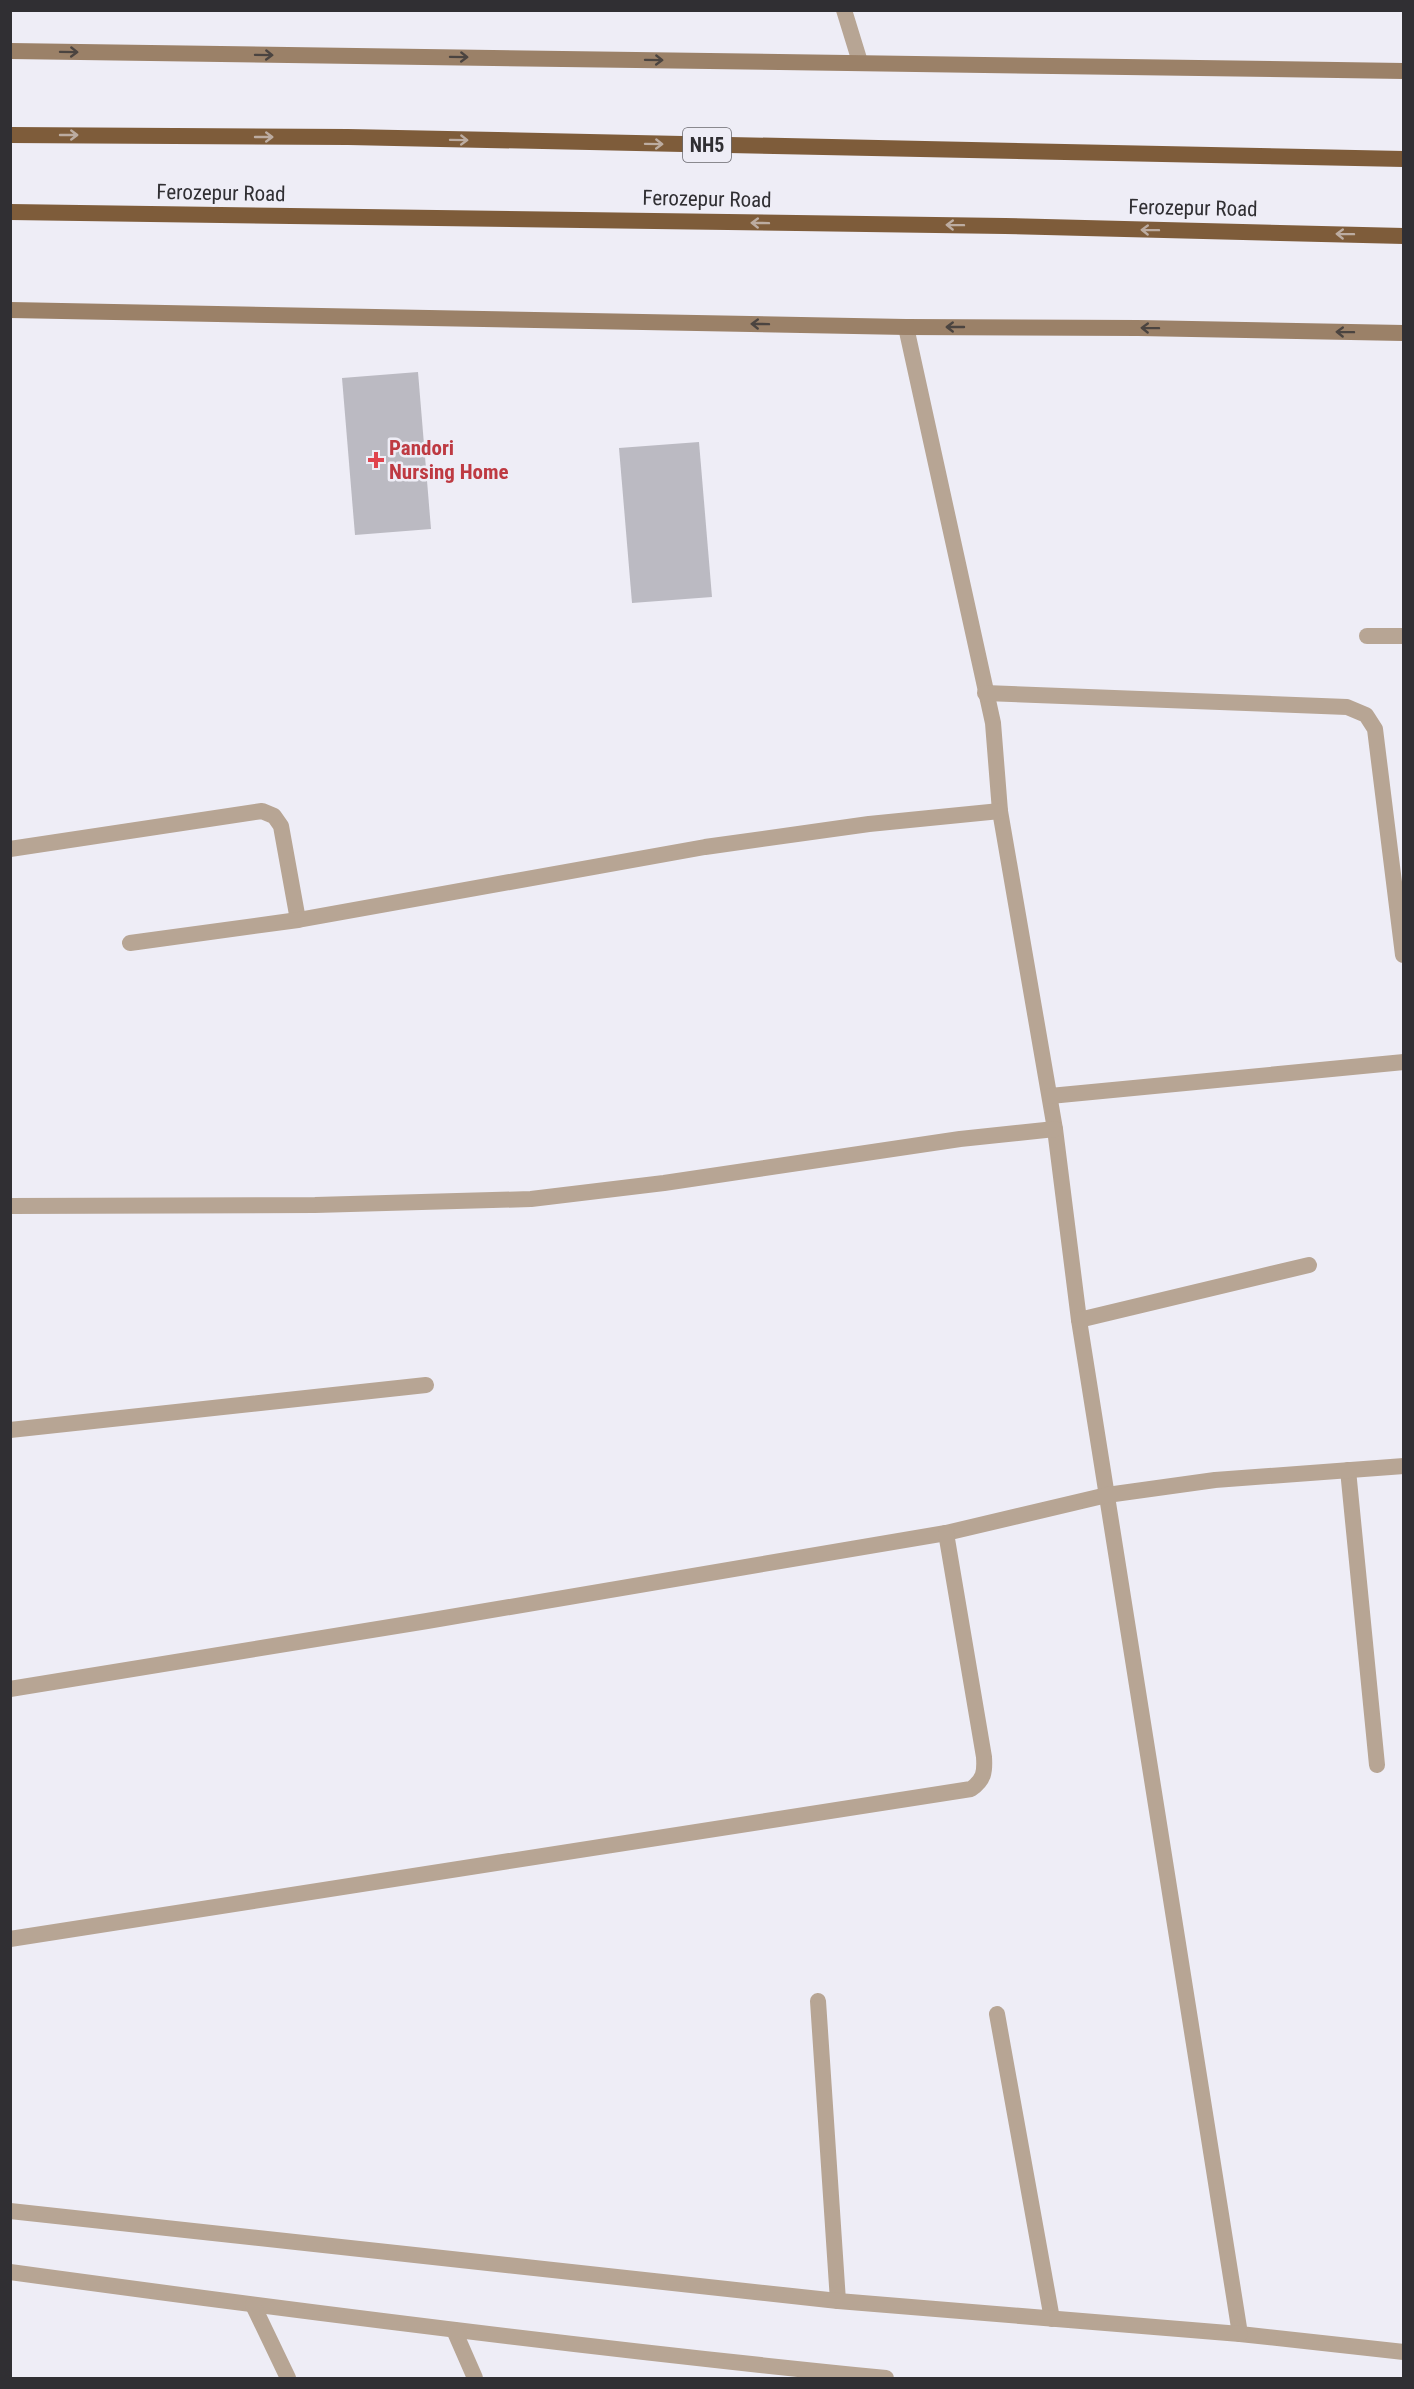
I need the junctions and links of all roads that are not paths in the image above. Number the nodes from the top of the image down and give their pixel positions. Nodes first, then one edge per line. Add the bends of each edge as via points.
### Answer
1 (844, 10) edge
2 (10, 51) edge
3 (860, 62) junction
4 (1404, 71) edge
5 (10, 135) edge
6 (1404, 159) edge
7 (10, 212) edge
8 (1404, 236) edge
9 (10, 310) edge
10 (906, 327) junction
11 (1404, 333) edge
12 (1367, 636) dead end
13 (1404, 636) edge
14 (986, 693) junction
15 (1000, 811) junction
16 (10, 849) edge
17 (298, 920) junction
18 (130, 943) dead end
19 (1403, 955) edge
20 (1404, 1062) edge
21 (1050, 1096) junction
22 (1055, 1129) junction
23 (10, 1206) edge
24 (1309, 1265) dead end
25 (1079, 1320) junction
26 (426, 1385) dead end
27 (10, 1430) edge
28 (1404, 1466) edge
29 (1348, 1470) junction
30 (1107, 1495) junction
31 (946, 1533) junction
32 (10, 1689) edge
33 (1377, 1765) dead end
34 (10, 1939) edge
35 (818, 2001) dead end
36 (997, 2014) dead end
37 (10, 2211) edge
38 (10, 2272) edge
39 (838, 2301) junction
40 (253, 2305) junction
41 (1052, 2319) junction
42 (454, 2330) junction
43 (1240, 2334) junction
44 (1404, 2352) edge
45 (288, 2379) edge
46 (475, 2379) edge
47 (886, 2379) edge

1 - 3 street
2 -> 3 main road
3 - 4 main road
5 -> 6 highway, NH5 via 348,137
8 -> 7 highway, Ferozepur Road via 1005,226
10 -> 9 main road
11 -> 10 main road
10 - 14 street
12 - 13 street
14 - 15 street via 993,723
14 - 19 street via 1347,707 1366,715 1375,729
15 - 17 street via 705,847
15 - 21 street
16 - 17 street via 262,811 274,816 281,826
17 - 18 street
20 - 21 street
21 - 22 street
22 - 23 street via 531,1199 315,1205
22 - 25 street
24 - 25 street
25 - 30 street
26 - 27 street
28 - 29 street
29 - 30 street via 1215,1480
29 - 33 street
30 - 31 street
30 - 43 street
31 - 32 street
31 - 34 street via 985,1772 980,1783 971,1789
35 - 39 street
36 - 41 street
37 - 39 street
38 - 40 street
39 - 41 street
40 - 42 street
40 - 45 street
41 - 43 street
42 - 46 street
42 - 47 street
43 - 44 street

